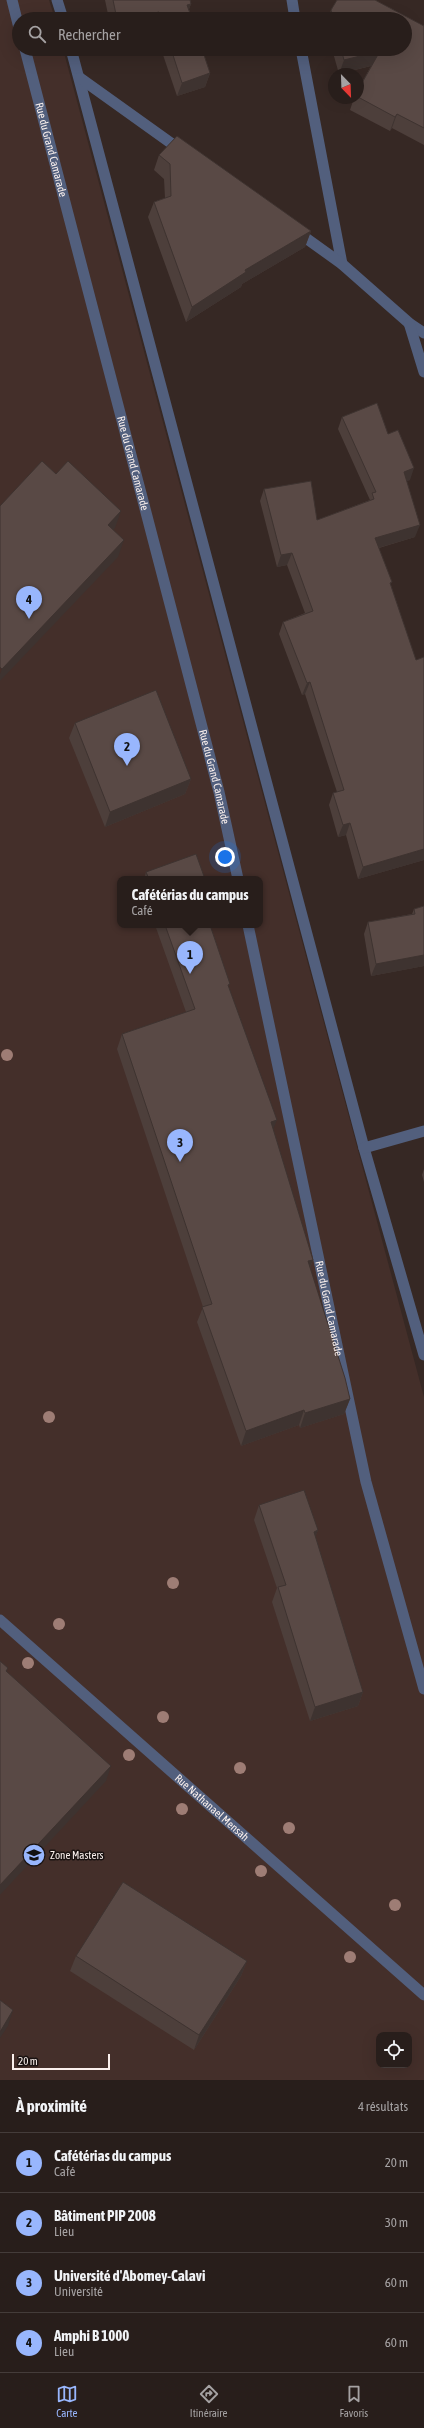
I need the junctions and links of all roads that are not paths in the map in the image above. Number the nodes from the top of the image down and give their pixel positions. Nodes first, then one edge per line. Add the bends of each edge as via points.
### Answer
1 (12, 0) edge
2 (57, 0) edge
3 (292, 0) edge
4 (15, 12) edge
5 (61, 12) edge
6 (294, 12) edge
7 (27, 56) edge
8 (74, 56) edge
9 (302, 56) edge
10 (80, 78) junction
11 (188, 155) edge
12 (284, 223) edge
13 (342, 264) junction
14 (409, 323) junction
15 (424, 333) edge
16 (424, 372) edge
17 (237, 876) edge
18 (249, 928) edge
19 (424, 1131) edge
20 (364, 1148) junction
21 (424, 1355) edge
22 (0, 1620) edge
23 (424, 1689) edge
24 (424, 1995) edge

1 - 4 street
2 - 5 street
3 - 6 street
7 - 17 street, Rue du Grand Camarade via 220,792
8 - 10 street
9 - 13 street
10 - 11 street
10 - 20 street
12 - 13 street
13 - 14 street
14 - 15 street
14 - 16 street
18 - 23 street, Rue du Grand Camarade via 366,1482
19 - 20 street
20 - 21 street
22 - 24 street, Rue Nathanael Mensah

